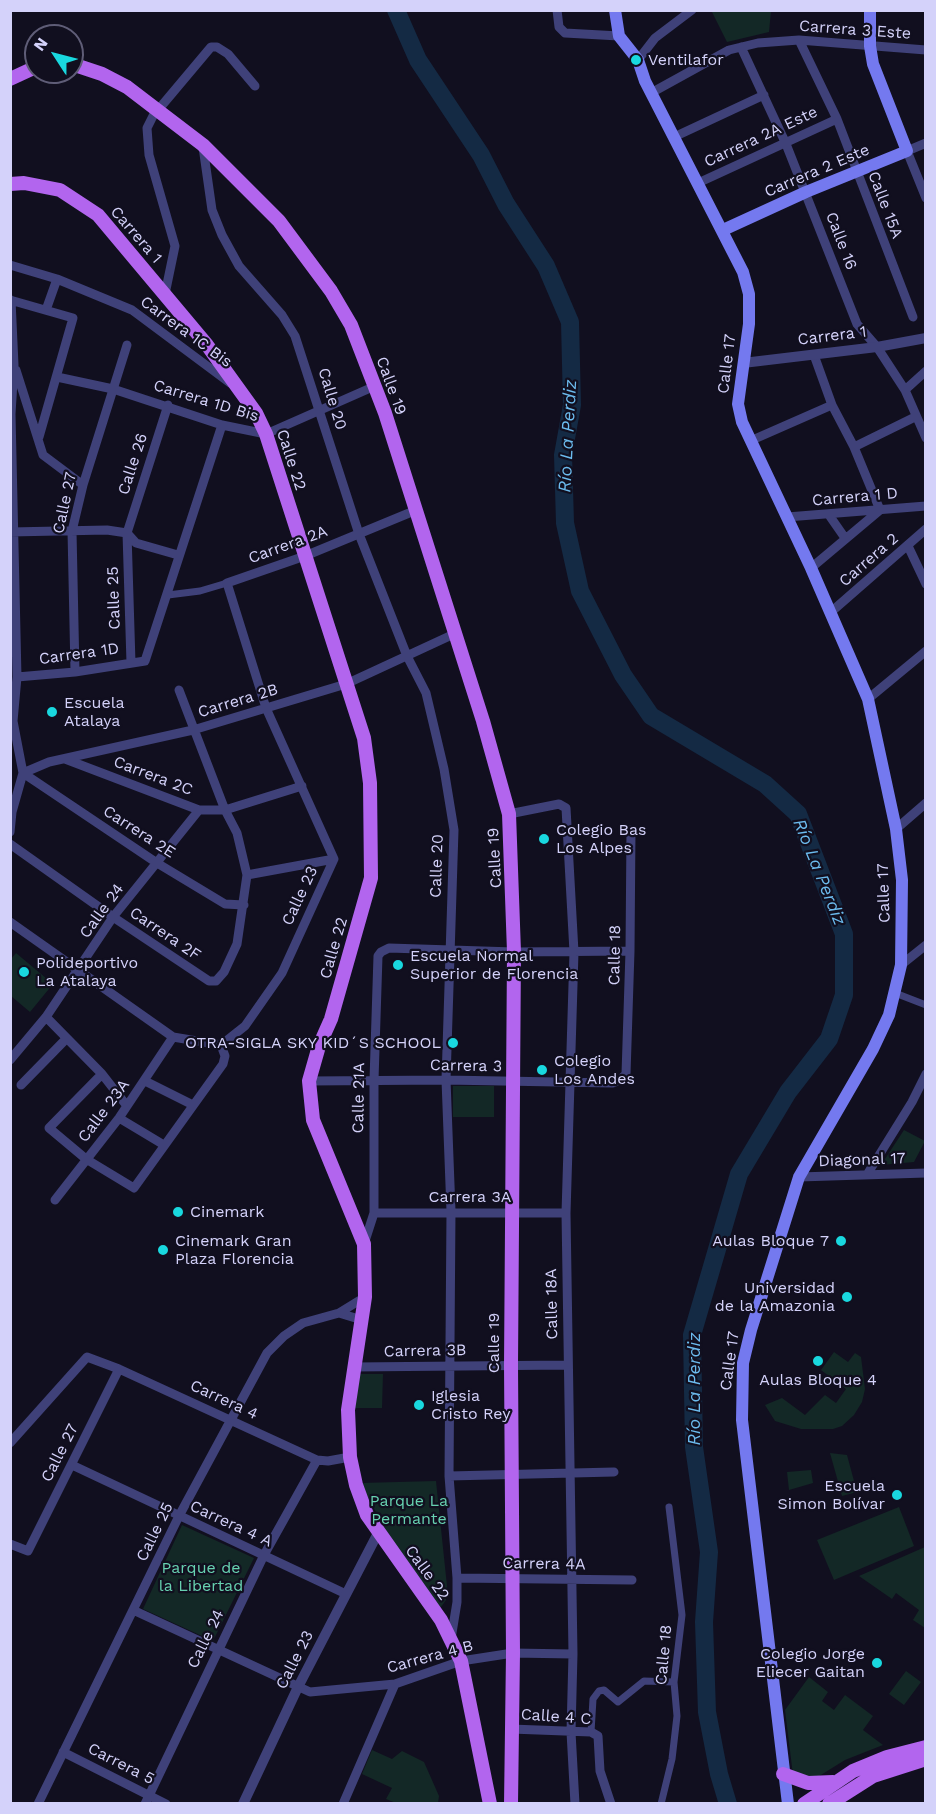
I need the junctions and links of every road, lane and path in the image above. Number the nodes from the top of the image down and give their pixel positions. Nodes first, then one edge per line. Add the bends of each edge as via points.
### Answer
1 (557, 10) edge
2 (615, 10) edge
3 (692, 10) edge
4 (870, 10) edge
5 (619, 36) junction
6 (799, 40) junction
7 (870, 46) junction
8 (741, 47) junction
9 (926, 50) edge
10 (638, 60) junction
11 (84, 68) edge
12 (24, 73) edge
13 (10, 79) edge
14 (255, 86) dead end
15 (651, 93) junction
16 (764, 95) junction
17 (160, 110) junction
18 (837, 118) junction
19 (674, 137) junction
20 (926, 143) edge
21 (786, 144) junction
22 (203, 145) junction
23 (907, 151) junction
24 (856, 171) junction
25 (698, 183) junction
26 (10, 184) edge
27 (806, 192) junction
28 (926, 198) edge
29 (723, 230) junction
30 (10, 265) edge
31 (57, 279) junction
32 (165, 294) junction
33 (11, 300) edge
34 (46, 310) junction
35 (912, 317) dead end
36 (926, 338) edge
37 (126, 345) dead end
38 (878, 347) junction
39 (814, 355) junction
40 (743, 363) junction
41 (14, 365) junction
42 (926, 371) edge
43 (57, 377) junction
44 (375, 386) junction
45 (113, 389) junction
46 (905, 390) junction
47 (241, 391) junction
48 (168, 405) junction
49 (832, 405) junction
50 (318, 409) junction
51 (11, 414) edge
52 (915, 417) junction
53 (222, 425) junction
54 (266, 434) junction
55 (39, 437) junction
56 (926, 438) edge
57 (750, 441) junction
58 (854, 447) junction
59 (83, 485) junction
60 (926, 506) edge
61 (880, 510) junction
62 (414, 511) junction
63 (829, 515) junction
64 (787, 517) junction
65 (926, 529) edge
66 (72, 531) junction
67 (13, 532) edge
68 (127, 533) junction
69 (359, 534) junction
70 (845, 538) junction
71 (908, 546) junction
72 (178, 555) junction
73 (305, 556) junction
74 (811, 568) junction
75 (227, 583) junction
76 (926, 584) edge
77 (168, 595) junction
78 (831, 612) junction
79 (454, 634) junction
80 (926, 651) edge
81 (407, 656) junction
82 (131, 663) junction
83 (75, 672) junction
84 (15, 673) edge
85 (346, 684) junction
86 (179, 690) dead end
87 (868, 699) junction
88 (266, 708) junction
89 (193, 730) junction
90 (63, 758) junction
91 (23, 773) junction
92 (302, 786) junction
93 (926, 803) edge
94 (199, 810) junction
95 (225, 810) junction
96 (509, 814) junction
97 (896, 829) junction
98 (631, 830) dead end
99 (10, 832) edge
100 (10, 844) edge
101 (334, 860) junction
102 (157, 863) junction
103 (247, 875) junction
104 (244, 905) junction
105 (113, 917) junction
106 (10, 922) edge
107 (926, 945) edge
108 (449, 949) junction
109 (574, 951) junction
110 (630, 951) junction
111 (514, 952) junction
112 (901, 965) junction
113 (79, 970) junction
114 (895, 993) junction
115 (926, 1005) edge
116 (46, 1017) junction
117 (173, 1037) junction
118 (66, 1039) junction
119 (221, 1046) junction
120 (10, 1060) edge
121 (102, 1074) junction
122 (926, 1074) edge
123 (621, 1079) joint
124 (374, 1080) junction
125 (446, 1080) junction
126 (145, 1081) junction
127 (309, 1081) junction
128 (513, 1081) junction
129 (572, 1081) junction
130 (21, 1085) dead end
131 (194, 1105) junction
132 (127, 1106) junction
133 (119, 1118) junction
134 (164, 1145) junction
135 (86, 1159) junction
136 (868, 1173) junction
137 (926, 1173) edge
138 (798, 1177) junction
139 (55, 1200) dead end
140 (451, 1211) junction
141 (374, 1213) junction
142 (511, 1213) junction
143 (566, 1213) junction
144 (364, 1245) junction
145 (365, 1297) junction
146 (339, 1313) junction
147 (362, 1320) junction
148 (511, 1365) junction
149 (568, 1365) junction
150 (449, 1366) junction
151 (354, 1367) junction
152 (119, 1369) junction
153 (230, 1419) junction
154 (10, 1443) edge
155 (350, 1457) junction
156 (317, 1460) junction
157 (72, 1466) junction
158 (614, 1472) dead end
159 (570, 1473) junction
160 (511, 1474) junction
161 (448, 1476) junction
162 (669, 1507) dead end
163 (179, 1516) junction
164 (378, 1533) junction
165 (10, 1544) edge
166 (264, 1555) junction
167 (457, 1578) junction
168 (513, 1579) junction
169 (570, 1580) junction
170 (632, 1580) dead end
171 (346, 1594) junction
172 (133, 1610) junction
173 (451, 1641) junction
174 (218, 1649) junction
175 (513, 1653) junction
176 (573, 1654) junction
177 (461, 1661) junction
178 (674, 1682) junction
179 (395, 1684) junction
180 (298, 1687) junction
181 (511, 1729) junction
182 (571, 1732) junction
183 (595, 1734) junction
184 (926, 1747) edge
185 (63, 1752) junction
186 (926, 1759) edge
187 (783, 1774) junction
188 (835, 1782) junction
189 (146, 1799) edge
190 (38, 1803) edge
191 (166, 1803) edge
192 (243, 1803) edge
193 (343, 1803) edge
194 (490, 1803) edge
195 (512, 1803) edge
196 (575, 1803) edge
197 (610, 1803) edge
198 (661, 1803) edge
199 (788, 1803) edge
200 (804, 1803) edge
201 (829, 1803) edge

1 - 5 street via 559,27 565,33
2 - 5 main road, Calle 17
3 - 10 street via 655,38
4 - 7 main road
5 - 10 main road, Calle 17
6 - 7 street, Carrera 3 Este
6 - 8 street, Carrera 3 Este
6 - 18 street, Calle 15A
7 - 9 street, Carrera 3 Este
7 - 23 main road
8 - 15 street, Carrera 3 Este
8 - 16 street, Calle 16
10 - 15 main road, Calle 17
11 - 17 main road, Calle 19 via 127,87
12 - 13 main road
14 - 17 street via 228,54 211,47
15 - 19 main road, Calle 17
16 - 19 street
16 - 21 street, Calle 16
17 - 22 main road, Calle 19
17 - 32 street via 147,128 149,155 175,246
18 - 21 street, Carrera 2A Este
18 - 24 street, Calle 15A
19 - 25 main road, Calle 17
20 - 23 street, Carrera 2 Este
21 - 25 street, Carrera 2A Este
21 - 27 street, Calle 16
22 - 44 main road, Calle 19 via 279,220 313,266 351,325
22 - 50 street, Calle 20 via 212,210 222,236 239,266 295,336
23 - 24 main road, Carrera 2 Este
23 - 28 street
24 - 27 main road, Carrera 2 Este
24 - 35 street, Calle 15A
25 - 29 main road, Calle 17
26 - 32 main road, Carrera 1 via 60,190 98,215
27 - 29 main road, Carrera 2 Este
27 - 38 street, Calle 16 via 857,324
29 - 40 main road, Calle 17 via 749,294
30 - 31 street, Carrera 1C Bis
31 - 34 street
31 - 47 street, Carrera 1C Bis via 132,310
32 - 47 main road, Calle 22
33 - 34 street
33 - 41 street
34 - 43 street via 73,318
36 - 38 street, Carrera 1
37 - 45 street, Calle 27
38 - 39 street, Carrera 1
38 - 46 street, Calle 16
39 - 40 street, Carrera 1
39 - 49 street
40 - 57 main road, Calle 17 via 738,404
41 - 51 street
41 - 55 street
42 - 46 street
43 - 45 street, Carrera 1D Bis
43 - 55 street
44 - 50 street, Carrera 1D Bis
44 - 62 main road, Calle 19
45 - 48 street, Carrera 1D Bis
45 - 59 street, Calle 27
46 - 52 street, Calle 16
47 - 54 main road, Calle 22
48 - 53 street, Carrera 1D Bis
48 - 68 street, Calle 26
49 - 57 street
49 - 58 street
50 - 54 street, Carrera 1D Bis
50 - 69 street, Calle 20
51 - 67 street
52 - 56 street, Calle 16
52 - 58 street
53 - 54 street, Carrera 1D Bis
53 - 72 street
54 - 73 main road, Calle 22
55 - 59 street via 43,455
57 - 64 main road, Calle 17
58 - 61 street
59 - 66 street, Calle 27
60 - 61 street, Carrera 1 D
61 - 63 street, Carrera 1 D
61 - 70 street
62 - 69 street, Carrera 2A
62 - 79 main road, Calle 19
63 - 64 street, Carrera 1 D
63 - 70 street
64 - 74 main road, Calle 17
65 - 71 street, Carrera 2
66 - 67 street
66 - 68 street
66 - 83 street, Calle 27
67 - 84 street
68 - 72 street via 136,543
68 - 82 street, Calle 25
69 - 73 street, Carrera 2A
69 - 81 street, Calle 20
70 - 74 street
71 - 76 street
71 - 78 street, Carrera 2
72 - 77 street
73 - 75 street, Carrera 2A
73 - 85 main road, Calle 22
74 - 78 main road, Calle 17
75 - 77 street, Carrera 2A
75 - 88 street, Calle 23
77 - 82 street, Carrera 1D via 145,661
78 - 87 main road, Calle 17
79 - 81 street, Carrera 2B
79 - 96 main road, Calle 19
80 - 87 street
81 - 85 street, Carrera 2B
81 - 108 street, Calle 20 via 426,693 454,830
82 - 83 street, Carrera 1D
83 - 84 street, Carrera 1D
84 - 91 street via 13,721
85 - 88 street, Carrera 2B
85 - 127 main road, Calle 22 via 363,738 370,783 371,878
86 - 89 street
87 - 97 main road, Calle 17
88 - 89 street, Carrera 2B
88 - 92 street, Calle 23
89 - 90 street, Carrera 2B
89 - 95 street
90 - 91 street, Carrera 2B
90 - 94 street, Carrera 2C
91 - 99 street
91 - 102 street, Carrera 2E
92 - 95 street, Carrera 2C
92 - 101 street, Calle 23
93 - 97 street
94 - 95 street, Carrera 2C
94 - 102 street, Calle 24
95 - 103 street via 237,832
96 - 109 street, Calle 18A via 564,805
96 - 111 main road, Calle 19
97 - 112 main road, Calle 17 via 902,880
98 - 110 street, Calle 18
100 - 105 street, Carrera 2F
101 - 103 street
101 - 119 street, Calle 23 via 282,973 245,1026
102 - 104 street, Carrera 2E via 225,904
102 - 105 street, Calle 24
103 - 104 street
104 - 105 street, Carrera 2F via 237,944 216,981 209,981
105 - 113 street, Calle 24
106 - 113 street
107 - 112 street
108 - 111 street
108 - 124 street, Calle 21A via 389,948 378,956
108 - 125 street, Calle 20
109 - 110 street
109 - 111 street
109 - 129 street, Calle 18A
110 - 123 street, Calle 18 via 626,1074
111 - 128 main road, Calle 19
112 - 114 main road, Calle 17
113 - 116 street, Calle 24
113 - 117 street
114 - 115 street
114 - 138 main road, Calle 17 via 873,1049
116 - 118 street
116 - 120 street, Calle 24
117 - 119 street
117 - 126 street, Calle 23A
118 - 121 street
118 - 130 street
119 - 131 street via 223,1064
121 - 132 street
121 - 135 street via 49,1128
122 - 136 street
123 - 129 street, Carrera 3 via 614,1083
124 - 125 street, Carrera 3
124 - 127 street, Carrera 3
124 - 141 street, Calle 21A
125 - 128 street, Carrera 3
125 - 140 street, Calle 20
126 - 131 street
126 - 132 street, Calle 23A
127 - 144 main road, Calle 22 via 313,1120
128 - 129 street, Carrera 3
128 - 142 main road, Calle 19
129 - 143 street, Calle 18A
131 - 134 street
132 - 133 street, Calle 23A
133 - 134 street
133 - 135 street, Calle 23A
134 - 135 street via 134,1188
135 - 139 street, Calle 23A
136 - 137 street, Diagonal 17
136 - 138 street, Diagonal 17
138 - 187 main road, Calle 17 via 750,1330 741,1388
140 - 141 street, Carrera 3A
140 - 142 street, Carrera 3A
140 - 150 street, Calle 20
141 - 144 street, Calle 21A
142 - 143 street, Carrera 3A
142 - 148 main road, Calle 19
143 - 149 street, Calle 18A
144 - 145 main road, Calle 22
145 - 146 street, Calle 25
145 - 147 main road, Calle 22
146 - 147 street
146 - 153 street, Calle 25 via 303,1323 284,1336 267,1353
147 - 151 main road, Calle 22
148 - 149 street, Carrera 3B
148 - 150 street, Carrera 3B
148 - 160 main road, Calle 19
149 - 159 street, Calle 18A
150 - 151 street, Carrera 3B
150 - 161 street, Calle 20
151 - 155 main road, Calle 22 via 348,1410
152 - 153 street, Carrera 4
152 - 154 street, Carrera 4 via 87,1357
152 - 157 street, Calle 27
153 - 156 street, Carrera 4
153 - 163 street, Calle 25
155 - 156 street, Carrera 4
155 - 164 main road, Calle 22 via 367,1515
156 - 166 street, Calle 24
157 - 163 street, Carrera 4 A
157 - 165 street, Calle 27 via 28,1551
158 - 159 street
159 - 160 street
159 - 169 street, Calle 18A
160 - 161 street
160 - 168 main road, Calle 19
161 - 167 street, Calle 20
162 - 178 street, Calle 18 via 682,1615
163 - 166 street, Carrera 4 A
163 - 172 street, Calle 25
164 - 171 street, Calle 23
164 - 173 main road, Calle 22 via 441,1620
166 - 171 street, Carrera 4 A
166 - 174 street, Calle 24
167 - 168 street, Carrera 4A
167 - 173 street, Calle 20
168 - 169 street, Carrera 4A
168 - 175 main road, Calle 19
169 - 170 street, Carrera 4A
169 - 176 street, Calle 18A
171 - 180 street, Calle 23
172 - 174 street, Carrera 4 B
172 - 185 street, Calle 25
173 - 177 main road, Calle 22
174 - 180 street, Carrera 4 B
174 - 189 street, Calle 24
175 - 176 street, Carrera 4 B
175 - 177 street, Carrera 4 B
175 - 181 main road, Calle 19
176 - 182 street, Calle 18A
177 - 179 street, Carrera 4 B
177 - 194 main road, Calle 22
178 - 183 street via 644,1681 618,1702 604,1690 599,1691 593,1699
178 - 198 street, Calle 18 via 677,1716
179 - 180 street, Carrera 4 B via 310,1692
179 - 193 street
180 - 192 street, Calle 23
181 - 182 street, Calle 4 C
181 - 195 main road, Calle 19
182 - 183 street, Calle 4 C
182 - 196 street, Calle 18A
183 - 197 street
184 - 188 main road via 887,1757
185 - 189 street, Carrera 5
185 - 190 street, Calle 25
186 - 201 main road via 873,1776
187 - 188 main road via 808,1783
187 - 199 main road, Calle 17
188 - 200 main road
189 - 191 street, Carrera 5

